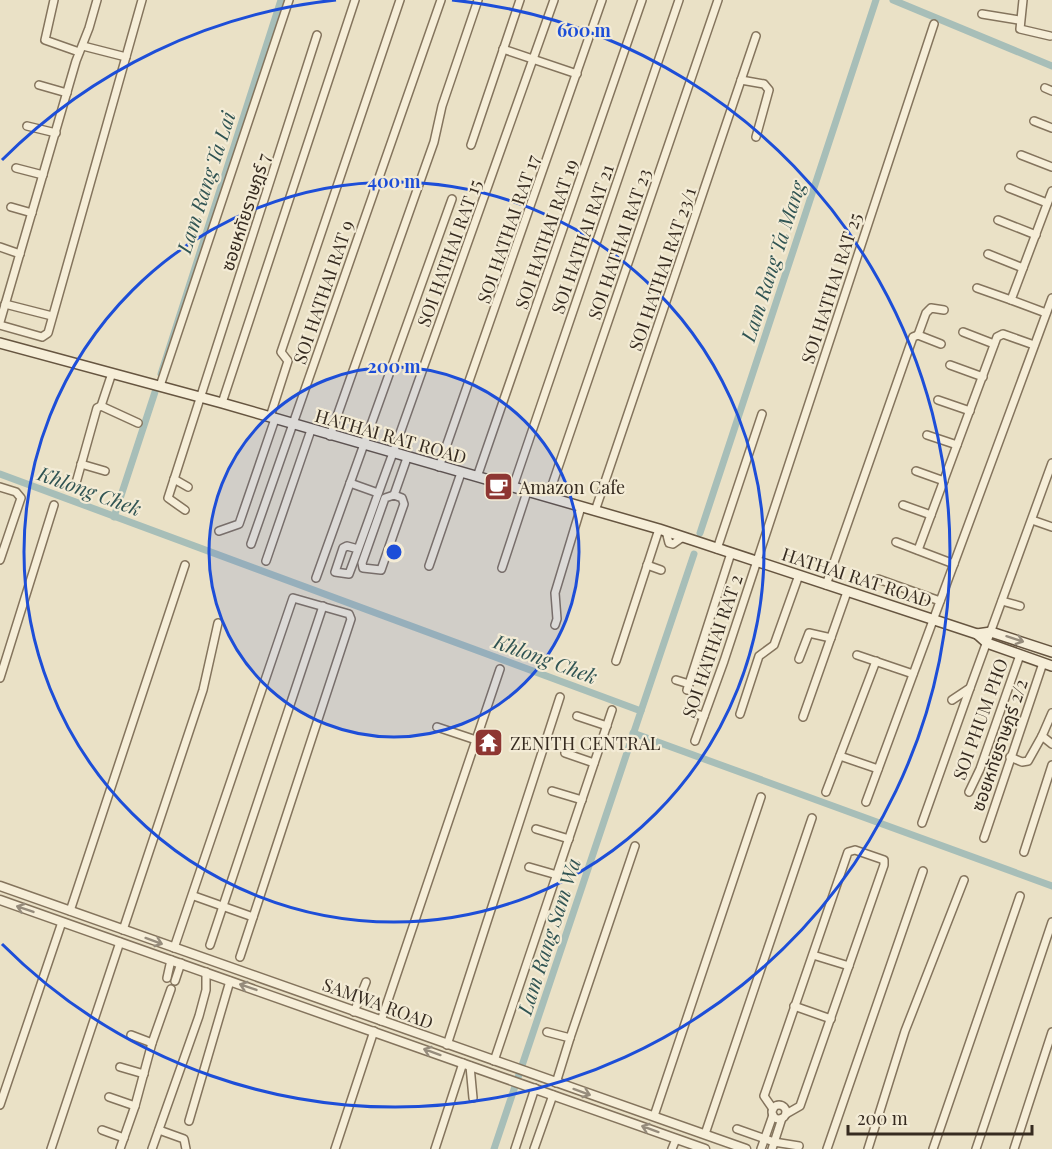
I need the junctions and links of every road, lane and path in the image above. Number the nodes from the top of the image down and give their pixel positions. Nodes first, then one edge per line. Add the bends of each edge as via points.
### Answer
1 (54, 0) edge
2 (97, 0) edge
3 (142, 0) edge
4 (289, 0) edge
5 (355, 0) edge
6 (400, 0) edge
7 (441, 0) edge
8 (478, 0) edge
9 (520, 0) edge
10 (554, 0) edge
11 (602, 0) edge
12 (642, 0) edge
13 (679, 0) edge
14 (718, 0) edge
15 (1023, 0) edge
16 (982, 14) dead end
17 (1019, 20) junction
18 (934, 24) dead end
19 (317, 35) dead end
20 (756, 36) dead end
21 (1050, 36) dead end
22 (81, 49) junction
23 (503, 49) junction
24 (126, 57) junction
25 (533, 60) junction
26 (577, 74) junction
27 (741, 80) junction
28 (39, 85) dead end
29 (67, 93) junction
30 (1034, 121) dead end
31 (27, 126) dead end
32 (1052, 128) edge
33 (56, 133) junction
34 (756, 137) dead end
35 (471, 144) dead end
36 (1021, 155) dead end
37 (1052, 167) edge
38 (16, 168) dead end
39 (43, 175) junction
40 (1009, 189) dead end
41 (1052, 191) edge
42 (452, 199) dead end
43 (1047, 203) junction
44 (11, 207) dead end
45 (32, 213) junction
46 (998, 220) dead end
47 (1036, 235) junction
48 (0, 247) edge
49 (20, 254) junction
50 (988, 254) dead end
51 (1023, 268) junction
52 (977, 288) dead end
53 (1052, 298) edge
54 (1011, 300) junction
55 (5, 304) junction
56 (944, 309) dead end
57 (1046, 314) junction
58 (52, 316) junction
59 (0, 323) edge
60 (963, 332) dead end
61 (918, 335) junction
62 (0, 343) edge
63 (941, 344) dead end
64 (994, 344) junction
65 (1034, 345) junction
66 (950, 365) dead end
67 (112, 373) junction
68 (983, 377) junction
69 (160, 386) junction
70 (201, 398) junction
71 (938, 400) dead end
72 (222, 403) junction
73 (101, 406) junction
74 (970, 411) junction
75 (762, 414) dead end
76 (273, 418) junction
77 (138, 423) dead end
78 (292, 424) junction
79 (311, 430) junction
80 (927, 435) dead end
81 (330, 436) junction
82 (363, 445) junction
83 (957, 445) junction
84 (393, 453) junction
85 (407, 458) junction
86 (81, 464) junction
87 (1052, 464) edge
88 (439, 467) junction
89 (105, 471) dead end
90 (916, 471) dead end
91 (461, 473) junction
92 (477, 477) junction
93 (174, 479) junction
94 (944, 481) junction
95 (1049, 482) edge
96 (76, 483) dead end
97 (350, 483) junction
98 (188, 487) dead end
99 (513, 487) junction
100 (0, 488) edge
101 (527, 492) junction
102 (378, 493) junction
103 (394, 495) junction
104 (548, 497) junction
105 (54, 505) dead end
106 (903, 505) dead end
107 (581, 507) junction
108 (185, 510) dead end
109 (595, 511) junction
110 (931, 515) junction
111 (1032, 520) junction
112 (1052, 527) edge
113 (663, 530) junction
114 (219, 531) dead end
115 (896, 542) dead end
116 (251, 544) dead end
117 (358, 549) dead end
118 (717, 549) junction
119 (918, 550) junction
120 (731, 553) junction
121 (0, 560) edge
122 (266, 561) dead end
123 (756, 562) junction
124 (954, 564) junction
125 (185, 565) dead end
126 (647, 565) junction
127 (429, 566) dead end
128 (502, 568) dead end
129 (661, 570) dead end
130 (799, 575) junction
131 (316, 578) dead end
132 (878, 579) dead end
133 (826, 585) junction
134 (846, 592) junction
135 (940, 601) junction
136 (1002, 601) junction
137 (323, 606) junction
138 (1020, 606) dead end
139 (933, 620) junction
140 (218, 623) dead end
141 (555, 625) dead end
142 (991, 632) junction
143 (977, 634) junction
144 (831, 638) junction
145 (987, 643) junction
146 (1051, 649) edge
147 (857, 655) dead end
148 (1020, 655) junction
149 (799, 658) dead end
150 (616, 661) dead end
151 (876, 661) junction
152 (1047, 664) edge
153 (500, 669) dead end
154 (913, 674) junction
155 (0, 678) edge
156 (676, 680) dead end
157 (970, 688) junction
158 (560, 697) dead end
159 (952, 700) dead end
160 (612, 710) dead end
161 (1052, 713) edge
162 (695, 714) dead end
163 (740, 714) dead end
164 (577, 716) dead end
165 (704, 716) junction
166 (803, 717) dead end
167 (607, 726) junction
168 (437, 727) dead end
169 (1042, 736) junction
170 (476, 740) junction
171 (695, 741) dead end
172 (1052, 744) edge
173 (565, 753) dead end
174 (840, 756) junction
175 (1010, 757) junction
176 (594, 763) junction
177 (1052, 765) edge
178 (878, 769) junction
179 (552, 791) dead end
180 (826, 792) dead end
181 (969, 792) dead end
182 (761, 797) dead end
183 (582, 800) junction
184 (866, 802) dead end
185 (812, 818) dead end
186 (922, 823) dead end
187 (536, 829) dead end
188 (984, 838) dead end
189 (569, 839) junction
190 (635, 846) dead end
191 (1024, 852) dead end
192 (529, 867) dead end
193 (923, 871) dead end
194 (557, 874) junction
195 (964, 880) dead end
196 (0, 886) edge
197 (194, 896) junction
198 (1020, 896) dead end
199 (0, 900) edge
200 (224, 906) junction
201 (69, 911) junction
202 (253, 916) junction
203 (92, 919) junction
204 (62, 922) junction
205 (1052, 922) edge
206 (123, 930) junction
207 (88, 931) junction
208 (120, 942) junction
209 (210, 945) dead end
210 (174, 948) junction
211 (813, 955) junction
212 (240, 957) dead end
213 (171, 960) junction
214 (181, 963) junction
215 (849, 966) junction
216 (206, 972) junction
217 (230, 981) junction
218 (366, 982) dead end
219 (168, 988) dead end
220 (794, 1006) junction
221 (354, 1012) junction
222 (831, 1019) junction
223 (381, 1021) junction
224 (374, 1031) junction
225 (547, 1032) dead end
226 (1052, 1032) edge
227 (131, 1035) dead end
228 (570, 1038) junction
229 (152, 1042) junction
230 (447, 1045) junction
231 (494, 1061) junction
232 (466, 1065) junction
233 (120, 1067) dead end
234 (144, 1074) junction
235 (556, 1083) junction
236 (535, 1088) junction
237 (553, 1095) junction
238 (109, 1097) dead end
239 (473, 1098) dead end
240 (619, 1105) junction
241 (0, 1106) edge
242 (135, 1106) junction
243 (773, 1112) junction
244 (614, 1116) junction
245 (654, 1116) junction
246 (784, 1116) junction
247 (189, 1121) dead end
248 (737, 1129) dead end
249 (102, 1130) dead end
250 (159, 1130) junction
251 (705, 1134) junction
252 (124, 1138) junction
253 (764, 1139) junction
254 (681, 1144) edge
255 (773, 1145) edge
256 (799, 1146) dead end
257 (827, 1148) edge
258 (51, 1149) edge
259 (120, 1149) edge
260 (152, 1149) edge
261 (186, 1149) edge
262 (335, 1149) edge
263 (435, 1149) edge
264 (515, 1149) edge
265 (534, 1149) edge
266 (672, 1149) edge
267 (705, 1149) edge
268 (746, 1149) edge
269 (761, 1149) edge
270 (868, 1149) edge
271 (933, 1149) edge
272 (976, 1149) edge
273 (1014, 1149) edge

1 - 22 street via 45,40
2 - 22 street
3 - 24 street
4 - 69 street
5 - 72 street
6 - 76 street via 280,352 288,361
7 - 78 street, SOI HATHAI RAT 9
8 - 81 street via 442,106 434,142
9 - 23 street
10 - 25 street, SOI HATHAI RAT 15
11 - 26 street, SOI HATHAI RAT 17
12 - 92 street, SOI HATHAI RAT 19
13 - 99 street, SOI HATHAI RAT 21
14 - 104 street, SOI HATHAI RAT 23
15 - 17 street
16 - 17 street
17 - 21 street via 1022,31
18 - 123 street, SOI HATHAI RAT 25
19 - 70 street, ซอยหทัยราษฎร์ 7
20 - 27 street, SOI HATHAI RAT 23/1
22 - 24 street
22 - 29 street
23 - 25 street
23 - 35 street
24 - 58 street
25 - 26 street
25 - 84 street, SOI HATHAI RAT 15
26 - 88 street, SOI HATHAI RAT 17
27 - 34 street via 764,84 769,90
27 - 109 street, SOI HATHAI RAT 23/1
28 - 29 street
29 - 33 street
30 - 32 street
31 - 33 street
33 - 39 street
36 - 37 street
38 - 39 street
39 - 45 street
40 - 43 street
41 - 43 street
42 - 82 street
43 - 47 street
44 - 45 street
45 - 49 street
46 - 47 street
47 - 51 street
48 - 49 street
49 - 55 street
50 - 51 street
51 - 54 street
52 - 54 street
53 - 57 street
54 - 57 street
55 - 58 street
55 - 59 street
56 - 61 street via 931,308 926,313
57 - 65 street
58 - 59 street via 48,333 42,337
60 - 64 street
61 - 63 street
61 - 133 street via 913,337
62 - 67 main road, HATHAI RAT ROAD
64 - 65 street via 1003,334
64 - 68 street
65 - 124 street
66 - 68 street
67 - 69 main road, HATHAI RAT ROAD
67 - 73 street
68 - 74 street
69 - 70 main road, HATHAI RAT ROAD
70 - 72 main road, HATHAI RAT ROAD
70 - 93 street, ซอยหทัยราษฎร์ 7
71 - 74 street
72 - 76 main road, HATHAI RAT ROAD
73 - 77 street
73 - 86 street via 97,408
74 - 83 street
75 - 118 street
76 - 78 main road, HATHAI RAT ROAD
76 - 114 street via 238,524
78 - 79 main road, HATHAI RAT ROAD
78 - 116 street, SOI HATHAI RAT 9
79 - 81 main road, HATHAI RAT ROAD
79 - 122 street
80 - 83 street
81 - 82 main road, HATHAI RAT ROAD
82 - 84 main road, HATHAI RAT ROAD
82 - 97 street
83 - 94 street
84 - 85 main road, HATHAI RAT ROAD
84 - 102 street, SOI HATHAI RAT 15
85 - 88 main road, HATHAI RAT ROAD
85 - 103 street
86 - 89 street
86 - 96 street
87 - 95 street
88 - 91 main road, HATHAI RAT ROAD
90 - 94 street
91 - 92 main road, HATHAI RAT ROAD
91 - 127 street
92 - 99 main road, HATHAI RAT ROAD
93 - 98 street
93 - 108 street via 169,500
94 - 110 street
95 - 111 street
97 - 102 street
97 - 131 street
99 - 101 main road, HATHAI RAT ROAD
100 - 121 street via 16,492 21,498
101 - 104 main road, HATHAI RAT ROAD
101 - 128 street
102 - 117 street, SOI HATHAI RAT 15
103 - 103 street via 386,498 381,507 363,568 381,570 404,504 402,498
104 - 107 main road, HATHAI RAT ROAD
105 - 155 street
106 - 110 street
107 - 109 main road, HATHAI RAT ROAD
107 - 141 street via 555,593
109 - 113 main road, HATHAI RAT ROAD
110 - 119 street
111 - 112 street
111 - 136 street
113 - 118 main road, HATHAI RAT ROAD
113 - 126 street
115 - 119 street
118 - 120 main road, HATHAI RAT ROAD
119 - 124 street
120 - 123 main road, HATHAI RAT ROAD
120 - 156 street via 688,687
123 - 130 main road, HATHAI RAT ROAD
123 - 165 street, SOI HATHAI RAT 2
124 - 135 street
125 - 201 street
126 - 129 street
126 - 150 street
130 - 133 main road, HATHAI RAT ROAD
130 - 163 street via 774,645 759,656
132 - 135 street
133 - 134 main road, HATHAI RAT ROAD
134 - 139 main road, HATHAI RAT ROAD
134 - 144 street
135 - 139 street
136 - 138 street
136 - 142 street
137 - 197 street via 291,599
137 - 200 street
137 - 202 street via 349,614 351,619
139 - 143 main road, HATHAI RAT ROAD
139 - 154 street
140 - 206 street via 203,690
142 - 143 main road, HATHAI RAT ROAD
142 - 145 street
142 -> 146 main road, HATHAI RAT ROAD
143 - 145 main road, HATHAI RAT ROAD
144 - 149 street via 809,633
144 - 166 street
145 - 148 main road, HATHAI RAT ROAD
145 - 157 street
147 - 151 street
148 - 152 main road, HATHAI RAT ROAD
148 - 181 street, SOI PHUM PHO
151 - 154 street
151 - 174 street
152 - 175 street, ซอยหทัยราษฎร์ 2/2
153 - 170 street
154 - 178 street
157 - 159 street
157 - 186 street
158 - 230 street
160 - 167 street
161 - 169 street
162 - 165 street
164 - 167 street
165 - 171 street, SOI HATHAI RAT 2
167 - 176 street
168 - 170 street
169 - 172 street
169 - 175 street via 1028,761
170 - 223 street
173 - 176 street
174 - 178 street
174 - 180 street
175 - 188 street, ซอยหทัยราษฎร์ 2/2
176 - 183 street
177 - 191 street
178 - 184 street
179 - 183 street
182 - 245 street
183 - 189 street
185 - 251 street
187 - 189 street
189 - 194 street
190 - 228 street
192 - 194 street
193 - 257 street
194 - 231 street
195 - 270 street via 905,1031
196 - 201 street, SAMWA ROAD
197 - 200 street
197 - 210 street
198 - 271 street
204 -> 199 street, SAMWA ROAD
200 - 202 street
200 - 209 street
201 - 203 street, SAMWA ROAD
202 - 212 street
203 - 206 street, SAMWA ROAD
203 - 207 street
204 - 207 street, SAMWA ROAD
204 - 241 street
205 - 272 street
206 -> 210 street, SAMWA ROAD
207 - 208 street, SAMWA ROAD
208 - 213 street, SAMWA ROAD
208 - 258 street
210 - 221 street, SAMWA ROAD
211 - 215 street
211 - 215 street via 848,852 855,850 885,863
211 - 220 street
213 - 214 street, SAMWA ROAD
213 - 214 street via 167,976 175,980
214 - 216 street, SAMWA ROAD
215 - 222 street
216 - 217 street, SAMWA ROAD
216 - 250 street via 199,1016
224 -> 217 street, SAMWA ROAD
217 - 247 street
218 - 221 street
219 - 229 street
220 - 222 street
220 - 243 street via 764,1096
221 - 223 street, SAMWA ROAD
222 - 246 street via 800,1106
223 - 230 street, SAMWA ROAD
232 -> 224 street, SAMWA ROAD
224 - 262 street
225 - 228 street
226 - 273 street
227 - 229 street
228 - 235 street
229 - 234 street
230 - 231 street, SAMWA ROAD
231 - 235 street, SAMWA ROAD
232 - 236 street, SAMWA ROAD
232 - 239 street
232 - 263 street
233 - 234 street
234 - 242 street
235 -> 240 street, SAMWA ROAD
236 - 237 street, SAMWA ROAD
236 - 264 street
237 - 244 street, SAMWA ROAD
237 - 265 street
238 - 242 street
240 - 244 street
240 - 245 street, SAMWA ROAD
242 - 252 street
243 - 246 street
243 - 246 street via 782,1106
243 - 253 street
254 -> 244 street, SAMWA ROAD
245 - 251 street, SAMWA ROAD
246 - 255 street
248 - 253 street
249 - 252 street
250 - 260 street
250 - 261 street via 184,1139
251 - 268 street, SAMWA ROAD
252 - 259 street
253 - 255 street
253 - 269 street
254 - 266 street
254 - 267 street, SAMWA ROAD
255 - 256 street

